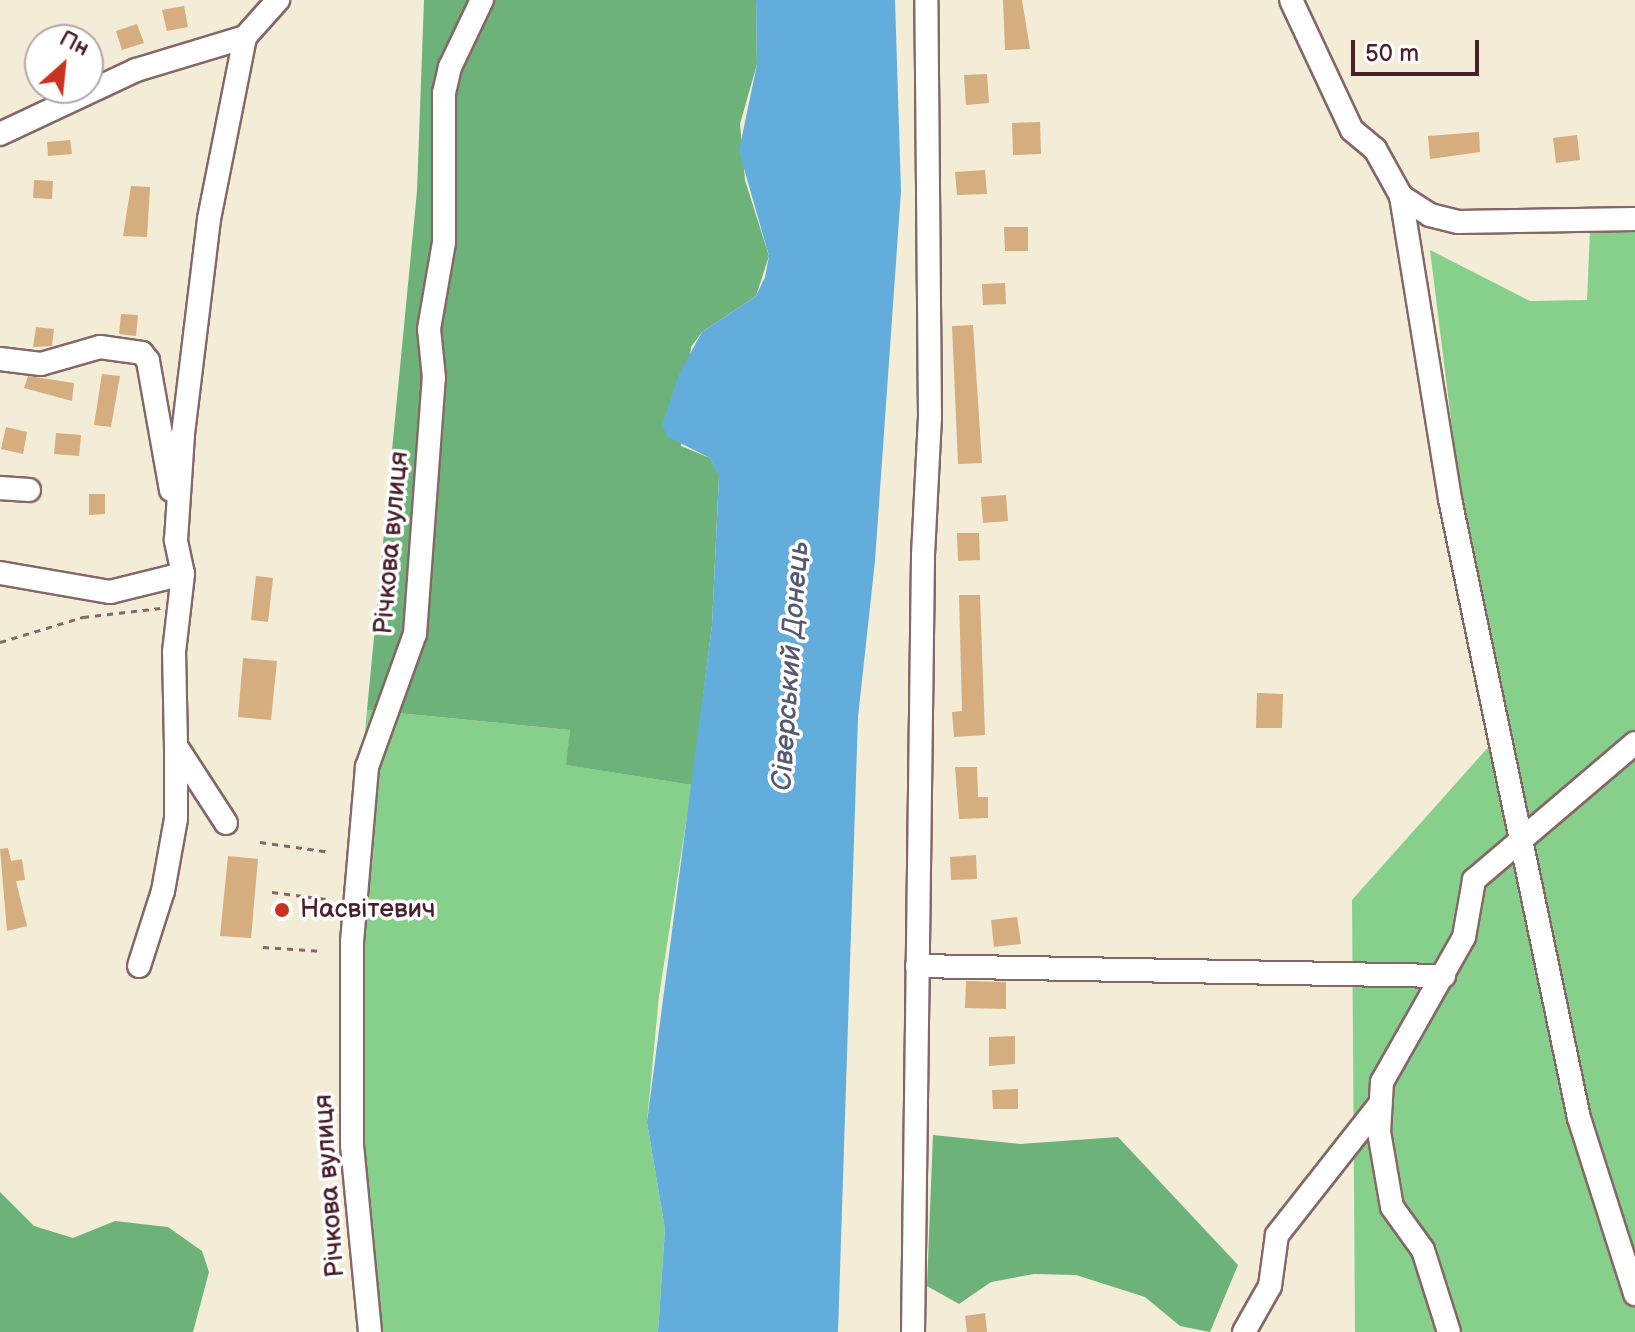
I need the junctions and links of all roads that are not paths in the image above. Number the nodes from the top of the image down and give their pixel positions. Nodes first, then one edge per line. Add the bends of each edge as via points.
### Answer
1 (278, 0) edge
2 (482, 0) edge
3 (926, 0) edge
4 (1291, 0) edge
5 (245, 37) junction
6 (0, 134) edge
7 (1401, 196) junction
8 (1635, 219) edge
9 (0, 359) edge
10 (0, 488) edge
11 (29, 490) dead end
12 (176, 540) junction
13 (0, 573) edge
14 (183, 574) junction
15 (1635, 743) edge
16 (176, 746) junction
17 (226, 823) dead end
18 (1522, 839) junction
19 (139, 966) dead end
20 (917, 966) junction
21 (1444, 976) junction
22 (1380, 1104) junction
23 (1635, 1294) edge
24 (370, 1332) edge
25 (913, 1332) edge
26 (1244, 1332) edge
27 (1449, 1332) edge

1 - 5 street
2 - 24 street, Річкова вулиця via 450,67 444,93 444,242 429,329 434,378 415,634 367,767 353,926 348,1038 352,1145
3 - 20 street via 930,417
4 - 7 street via 1352,130 1375,149
5 - 6 street via 136,70
5 - 12 street via 201,275
7 - 8 street via 1430,215 1458,222
7 - 18 street via 1450,499
9 - 12 street via 41,364 100,347 142,353 148,361
10 - 11 street
12 - 14 street
13 - 14 street via 110,592
14 - 16 street via 172,698
15 - 18 street
16 - 17 street
16 - 19 street via 176,819 163,891
18 - 21 street via 1474,880 1464,937
18 - 23 street via 1579,1118
20 - 21 street
20 - 25 street
21 - 22 street via 1382,1082
22 - 26 street via 1277,1235 1270,1286
22 - 27 street via 1379,1132 1392,1207 1423,1250

